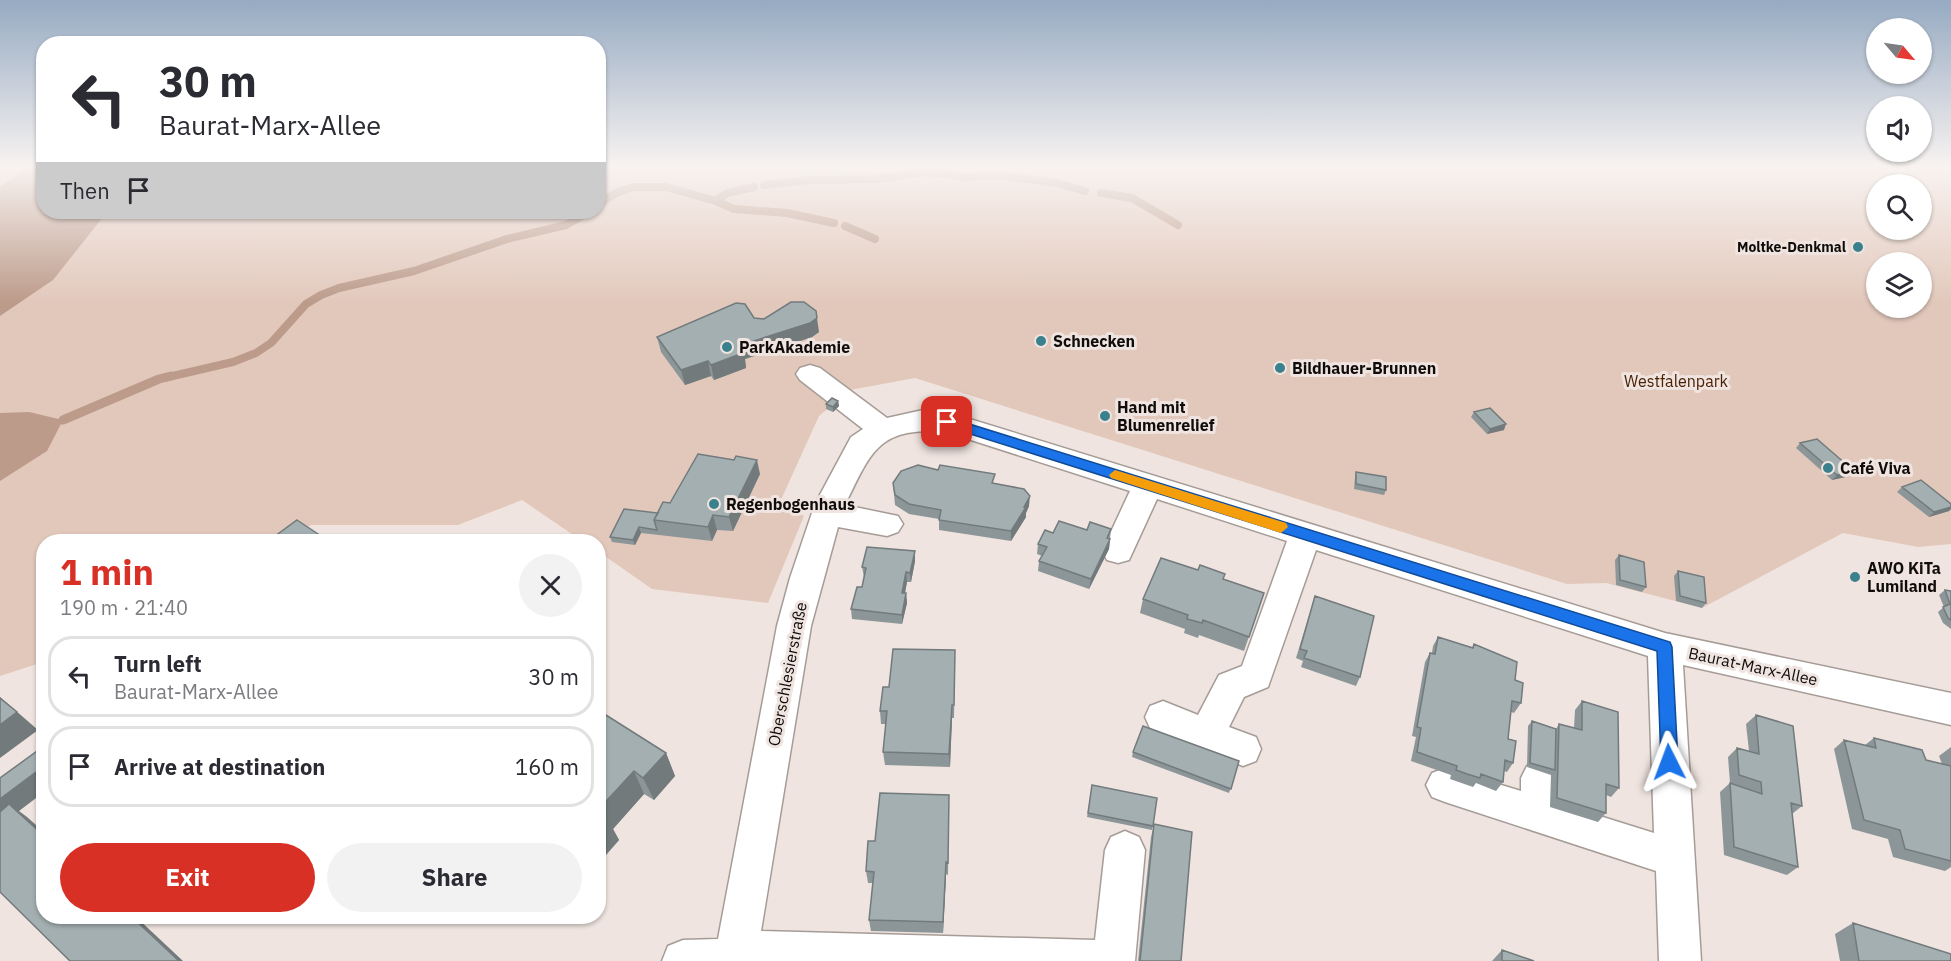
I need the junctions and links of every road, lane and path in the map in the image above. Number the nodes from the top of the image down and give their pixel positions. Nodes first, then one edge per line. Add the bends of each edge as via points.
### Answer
1 (810, 374) dead end
2 (893, 426) junction
3 (1148, 485) junction
4 (827, 513) junction
5 (887, 524) dead end
6 (1305, 535) junction
7 (1118, 551) dead end
8 (1665, 647) junction
9 (1951, 709) edge
10 (1163, 717) dead end
11 (1207, 735) junction
12 (1243, 749) dead end
13 (1445, 785) dead end
14 (1125, 850) dead end
15 (1674, 858) junction
16 (735, 957) edge
17 (682, 961) edge
18 (1099, 961) edge
19 (1114, 961) edge
20 (1680, 961) edge

1 - 2 street
2 - 3 street, Baurat-Marx-Allee via 923,420 947,422
2 - 4 street, Oberschlesierstraße via 861,444
3 - 6 street, Baurat-Marx-Allee
3 - 7 street
4 - 5 street
4 - 16 street, Oberschlesierstraße via 794,626
6 - 8 street, Baurat-Marx-Allee
6 - 11 street via 1256,676 1231,686
8 - 9 street, Baurat-Marx-Allee
8 - 15 street
10 - 11 street
11 - 12 street
13 - 15 street via 1540,796
14 - 19 street
15 - 20 street
16 - 17 street
16 - 18 street

